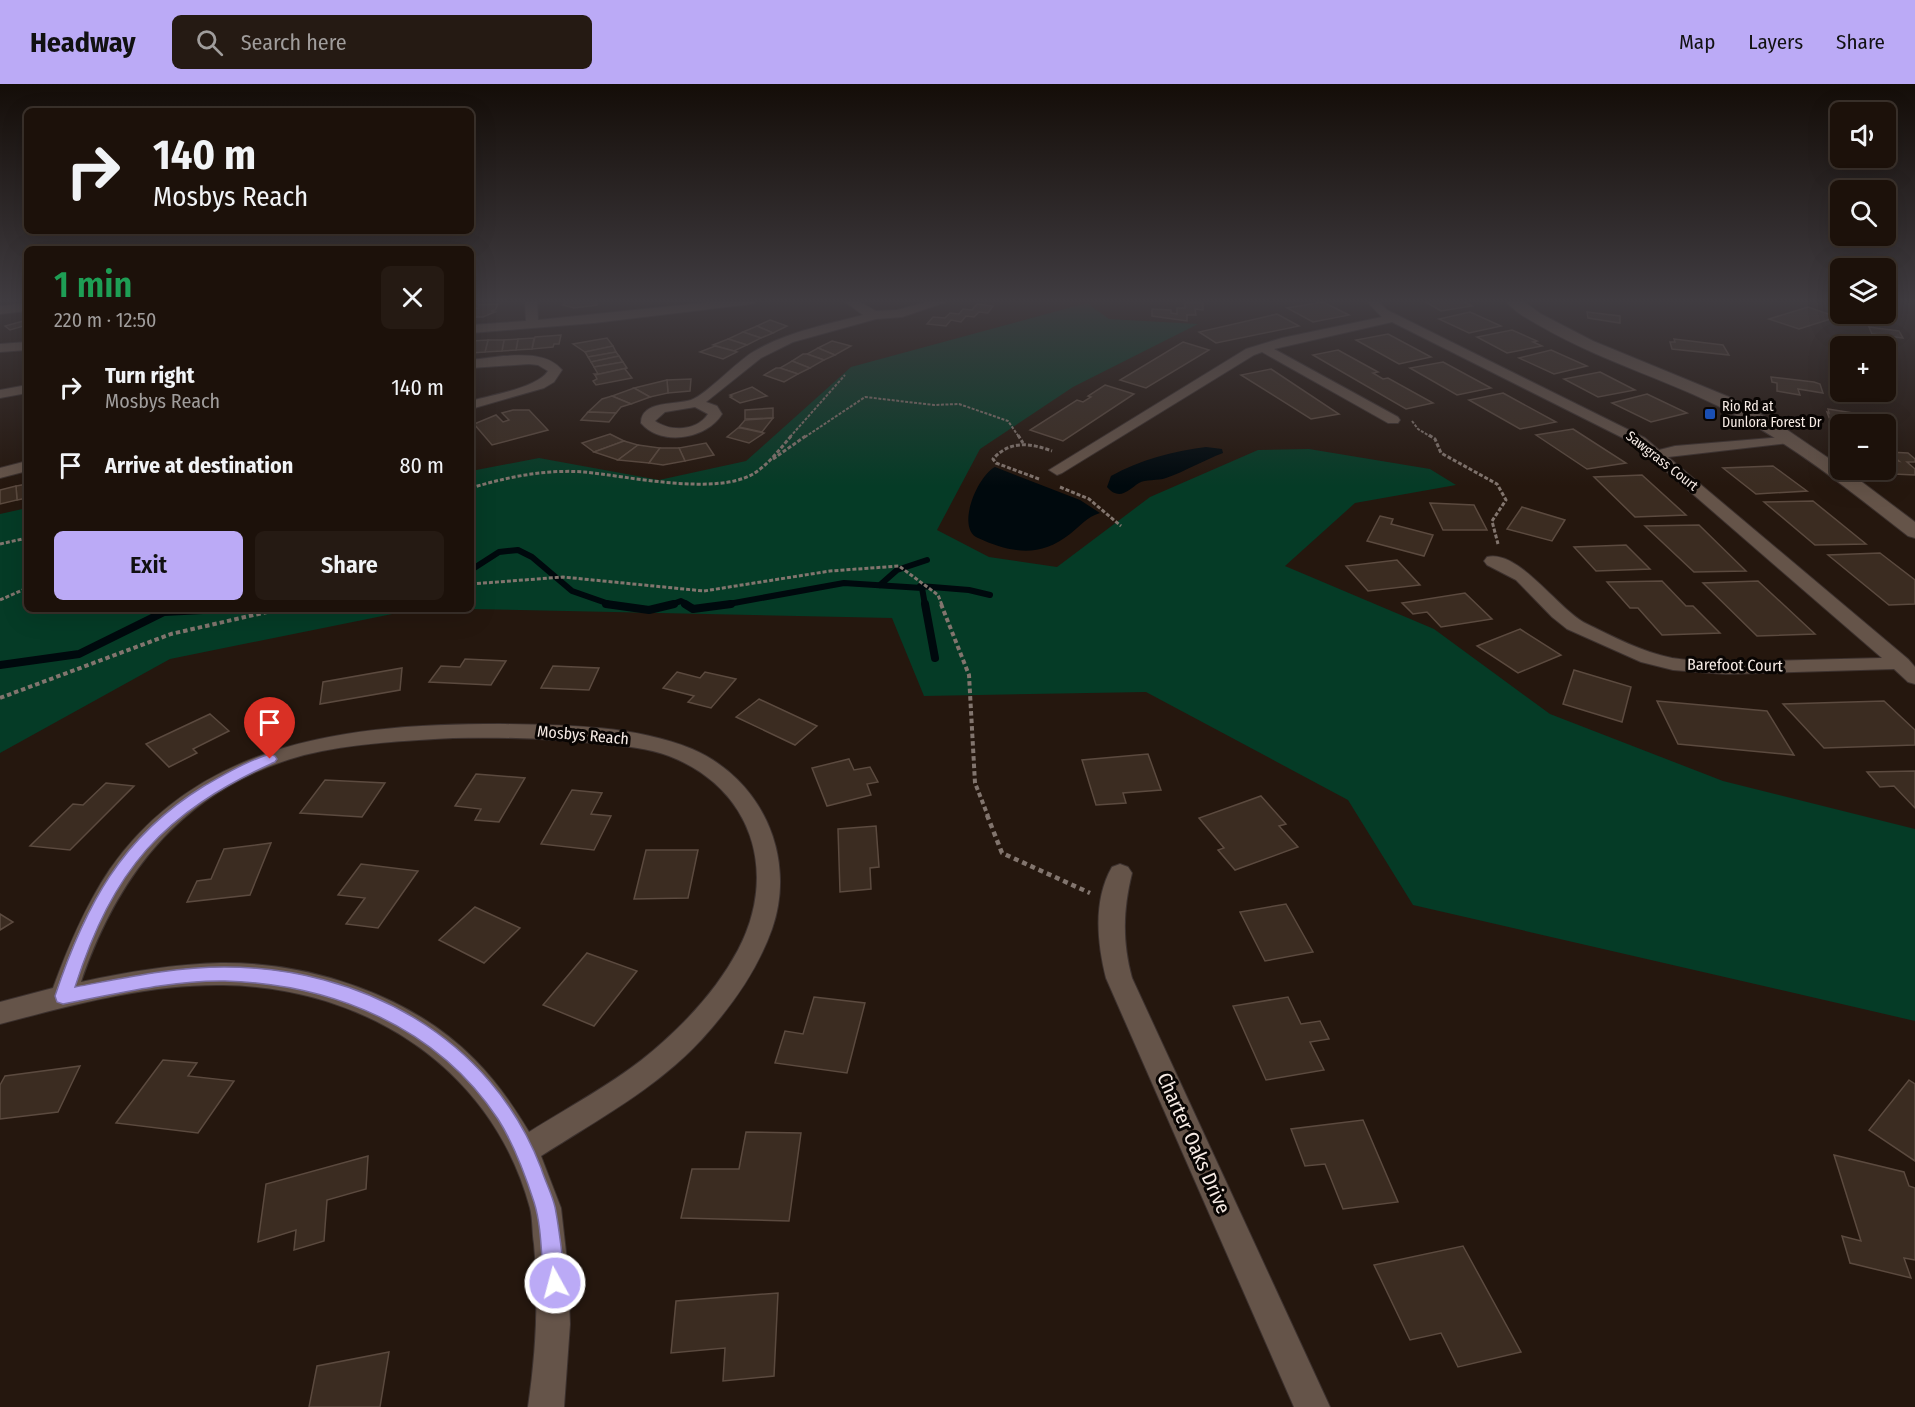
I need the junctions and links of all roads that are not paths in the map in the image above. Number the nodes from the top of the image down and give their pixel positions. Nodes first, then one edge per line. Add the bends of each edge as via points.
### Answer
1 (490, 363) edge
2 (548, 363) edge
3 (747, 363) edge
4 (1229, 363) edge
5 (1292, 363) edge
6 (1483, 363) edge
7 (1635, 363) edge
8 (474, 364) edge
9 (24, 390) edge
10 (0, 394) edge
11 (696, 403) dead end
12 (474, 404) edge
13 (1399, 418) road end
14 (1771, 428) junction
15 (1790, 440) junction
16 (1640, 441) junction
17 (1052, 451) dead end
18 (1658, 455) junction
19 (1074, 459) junction
20 (24, 467) edge
21 (1057, 470) dead end
22 (0, 473) edge
23 (1915, 532) edge
24 (1496, 553) road end
25 (1901, 663) junction
26 (1915, 678) edge
27 (1120, 873) dead end
28 (63, 996) junction
29 (0, 1013) edge
30 (524, 1151) junction
31 (546, 1407) edge
32 (1312, 1407) edge

1 - 8 street
2 - 12 street via 555,370 549,380
3 - 11 street
4 - 19 street
5 - 13 street
6 - 16 street, Sawgrass Court
7 - 14 street via 1721,400
9 - 10 street
14 - 15 street
14 - 16 street
15 - 18 street via 1675,450
15 - 23 street
16 - 18 street, Sawgrass Court
17 - 19 street
18 - 25 street, Sawgrass Court
19 - 21 street
20 - 22 street
24 - 25 street, Barefoot Court via 1574,625 1648,658 1726,668
25 - 26 street, Sawgrass Court
27 - 32 street, Charter Oaks Drive via 1109,924 1119,978
28 - 29 street
28 - 30 street via 169,977 224,974 274,977 368,1002 413,1025 465,1066 504,1113
28 - 30 street, Mosbys Reach via 105,895 142,844 196,798 256,765 284,754 362,737 458,730 555,731 669,749 697,761 726,782 745,801 759,825 767,852 768,893 763,923 746,960 706,1015 672,1051 638,1078
30 - 31 street via 545,1205 555,1283 553,1359

